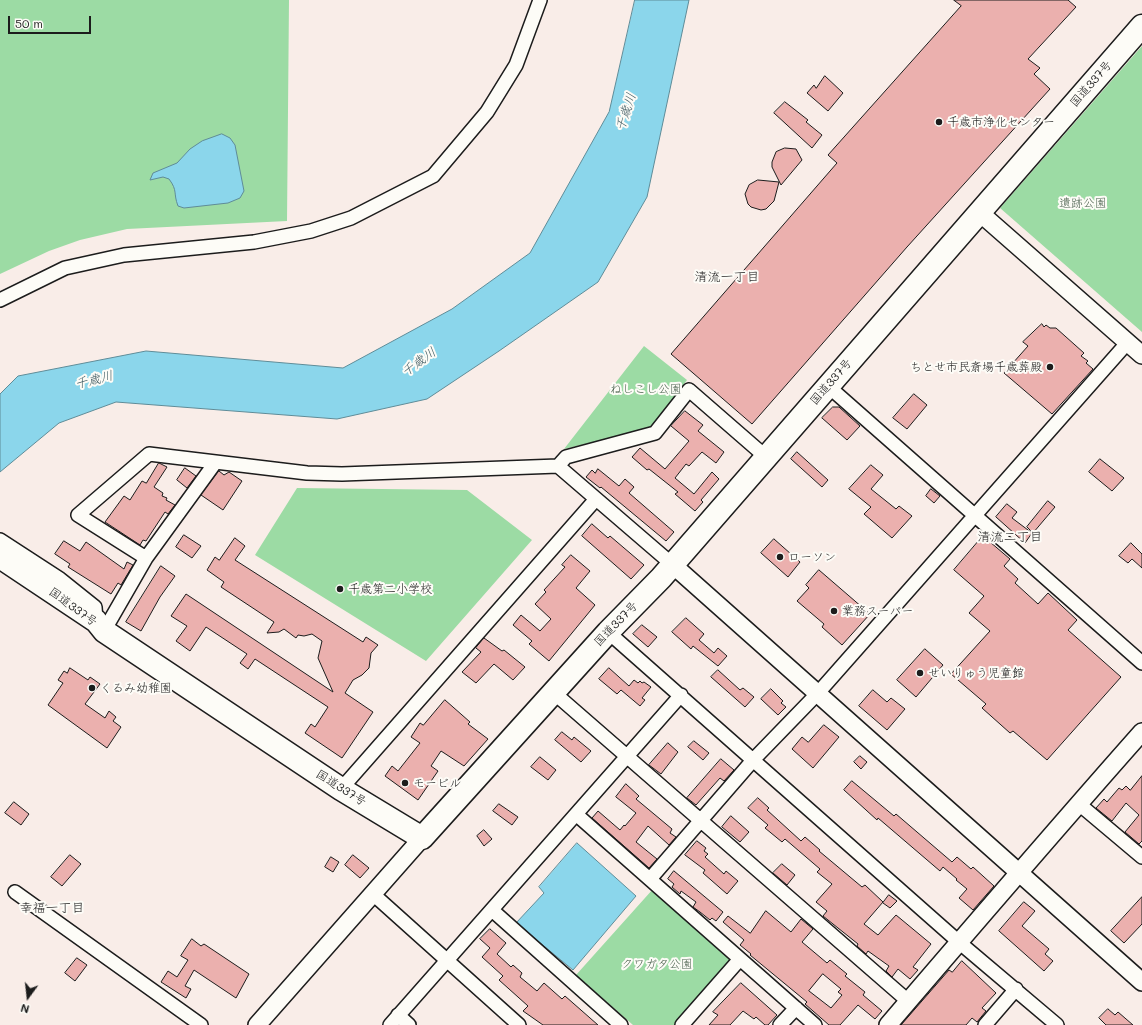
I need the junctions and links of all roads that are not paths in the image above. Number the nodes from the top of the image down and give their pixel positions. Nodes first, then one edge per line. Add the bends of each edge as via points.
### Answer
1 (540, 0) edge
2 (1142, 26) edge
3 (979, 212) junction
4 (0, 300) edge
5 (1128, 342) junction
6 (1142, 355) edge
7 (828, 386) junction
8 (766, 457) junction
9 (215, 463) junction
10 (558, 466) junction
11 (596, 499) junction
12 (976, 515) junction
13 (0, 540) edge
14 (146, 558) junction
15 (13, 560) edge
16 (672, 565) junction
17 (100, 626) junction
18 (608, 632) junction
19 (1142, 663) edge
20 (554, 692) junction
21 (818, 693) junction
22 (681, 695) junction
23 (1142, 732) edge
24 (628, 757) junction
25 (754, 759) junction
26 (341, 789) junction
27 (1078, 804) junction
28 (576, 814) junction
29 (701, 820) junction
30 (422, 838) junction
31 (1142, 856) edge
32 (1017, 873) junction
33 (650, 879) junction
34 (15, 892) dead end
35 (373, 894) junction
36 (492, 910) junction
37 (960, 943) junction
38 (740, 959) junction
39 (446, 961) junction
40 (1142, 982) edge
41 (1016, 989) junction
42 (908, 1001) junction
43 (796, 1008) junction
44 (394, 1020) edge
45 (201, 1025) edge
46 (257, 1025) edge
47 (409, 1025) edge
48 (518, 1025) edge
49 (621, 1025) edge
50 (682, 1025) edge
51 (780, 1025) edge
52 (816, 1025) edge
53 (888, 1025) edge
54 (985, 1025) edge
55 (1057, 1025) edge

1 - 4 street via 516,64 487,112 433,176 351,218 311,231 247,243 124,255 65,268
2 - 3 highway, 国道337号
3 - 5 street
3 - 7 highway, 国道337号
5 - 6 street
5 - 12 street
7 - 8 highway, 国道337号
7 - 12 street
8 - 10 street via 690,390 655,433 566,457
8 - 16 highway, 国道337号
9 - 10 street via 307,473 342,474
9 - 14 street
9 - 14 street via 149,454 78,515
10 - 11 street
11 - 16 street
11 - 26 street
12 - 19 street
12 - 21 street
13 - 15 street
14 - 17 street
15 - 17 highway, 国道337号
16 - 18 highway, 国道337号
16 - 21 street
17 - 26 highway, 国道337号
18 - 20 highway, 国道337号
18 - 22 street
20 - 24 street
20 - 30 highway, 国道337号
21 - 25 street
21 - 32 street
22 - 24 street
22 - 25 street
23 - 27 street
24 - 28 street
24 - 29 street
25 - 29 street
25 - 37 street
26 - 30 highway, 国道337号
27 - 31 street
27 - 32 street
28 - 33 street
28 - 36 street
29 - 33 street
29 - 42 street
30 - 35 street
32 - 37 street
32 - 40 street
33 - 38 street
34 - 45 street
35 - 39 street
35 - 46 street
36 - 39 street
36 - 49 street
37 - 41 street
37 - 42 street
38 - 43 street
38 - 50 street
39 - 44 street
39 - 48 street
41 - 54 street
41 - 55 street
42 - 53 street
43 - 51 street
43 - 52 street
44 - 47 street

